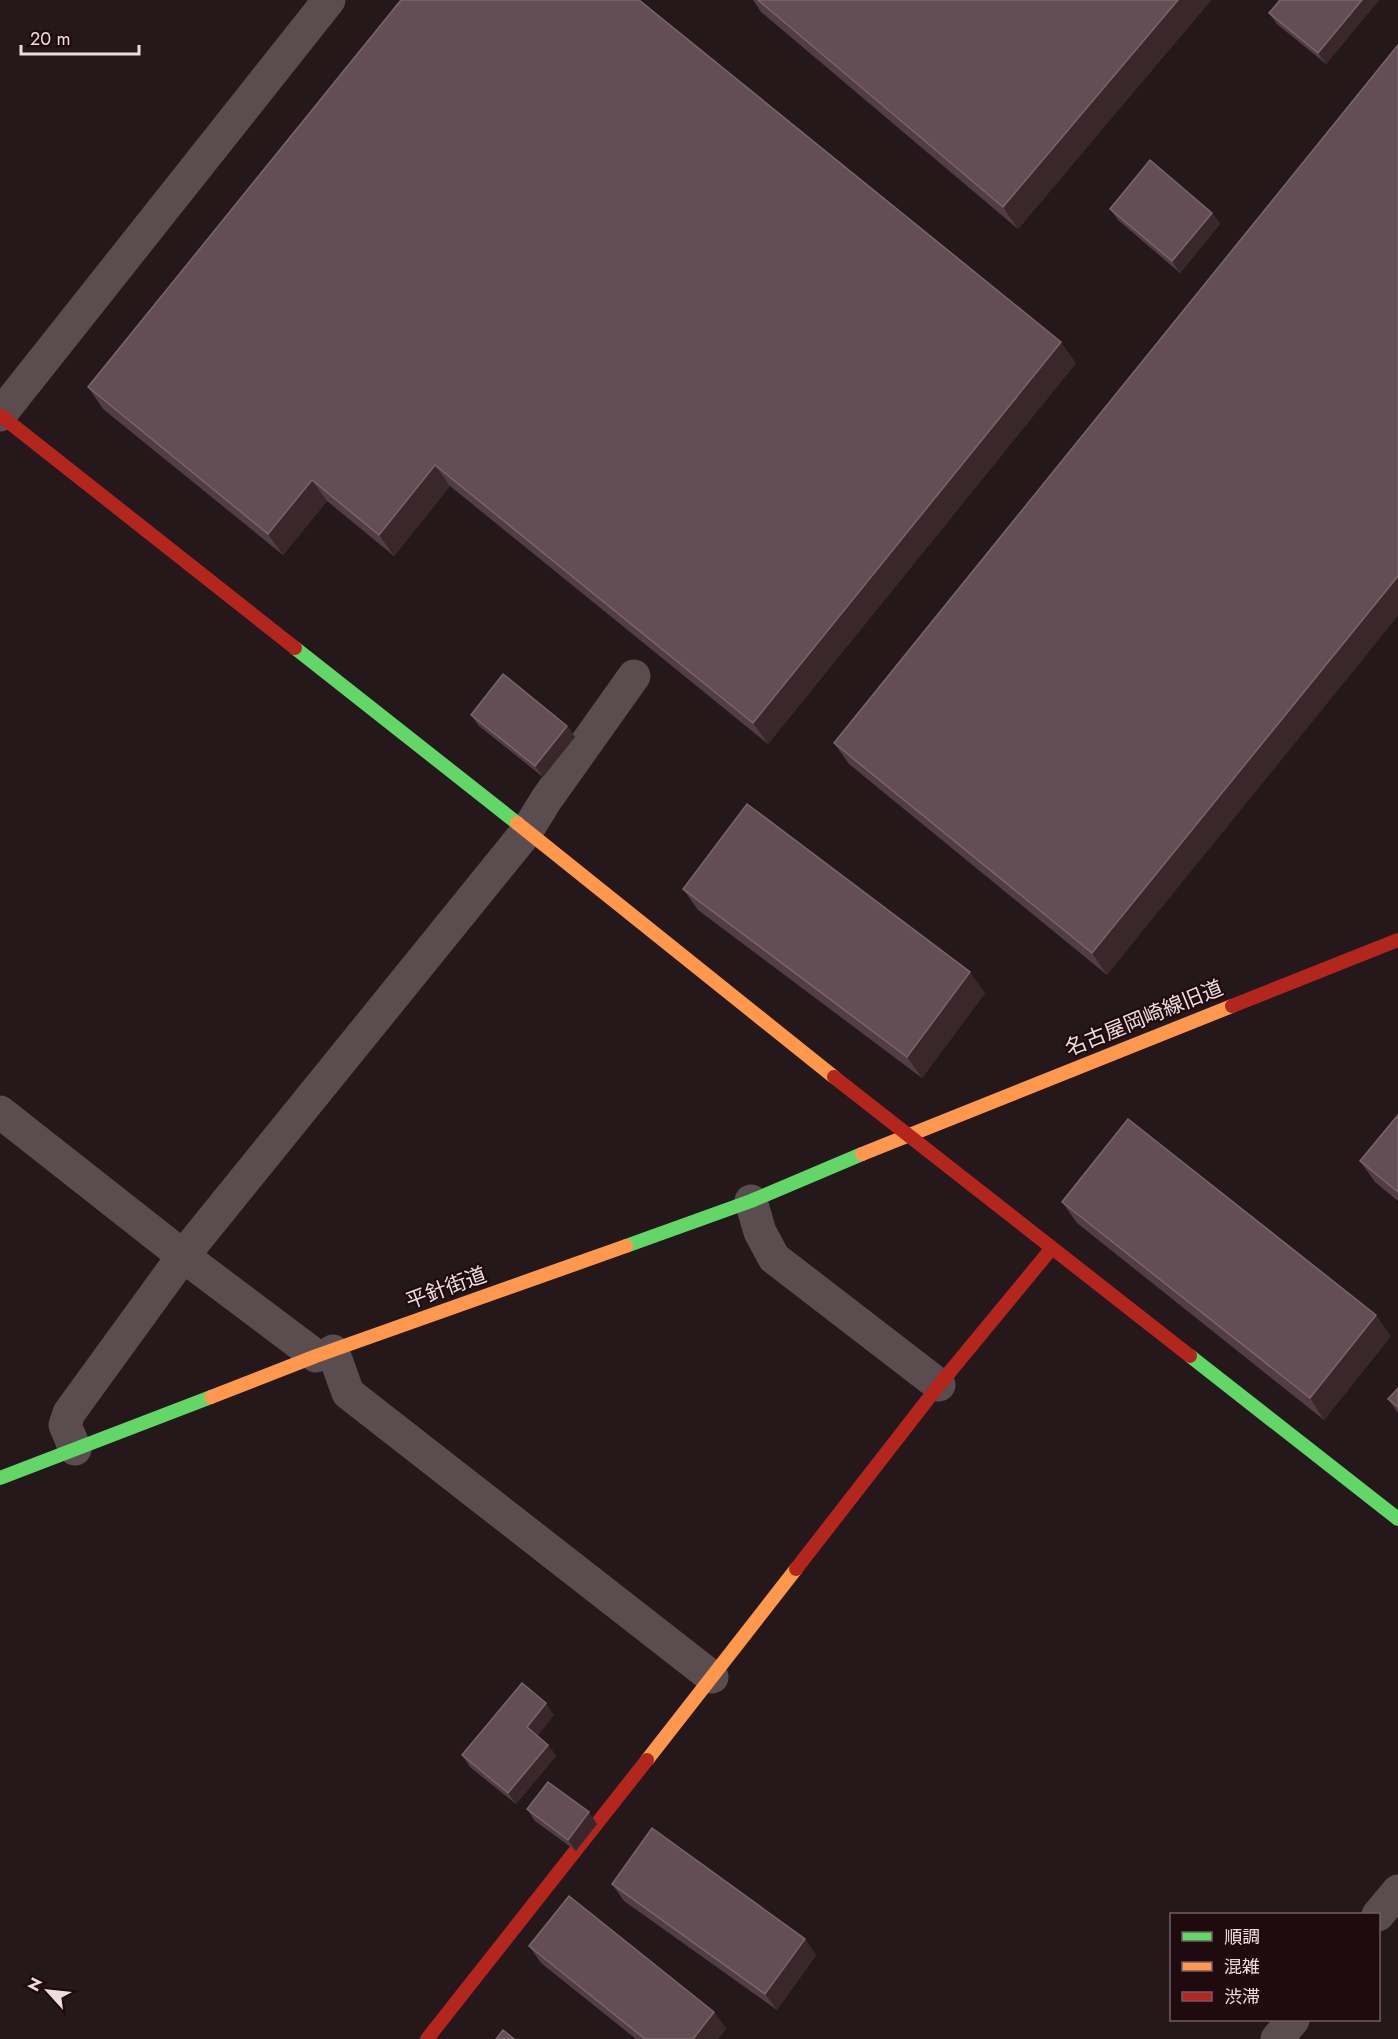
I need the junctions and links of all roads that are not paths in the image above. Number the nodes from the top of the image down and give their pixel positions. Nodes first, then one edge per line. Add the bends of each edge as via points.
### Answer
1 (328, 0) edge
2 (0, 415) edge
3 (634, 676) dead end
4 (527, 831) junction
5 (1398, 940) edge
6 (0, 1112) edge
7 (906, 1135) junction
8 (751, 1200) junction
9 (1052, 1248) junction
10 (183, 1256) junction
11 (325, 1354) junction
12 (939, 1385) junction
13 (75, 1449) junction
14 (0, 1478) edge
15 (1398, 1519) edge
16 (712, 1677) junction
17 (1398, 1891) edge
18 (1380, 1913) edge
19 (1291, 2021) edge
20 (426, 2039) edge
21 (1276, 2039) edge

1 - 2 street
2 - 4 street
3 - 4 street
4 - 7 street
4 - 10 street
5 - 7 street, 名古屋岡崎線旧道
6 - 10 street
7 - 8 street, 平針街道
7 - 9 street
8 - 11 street, 平針街道
8 - 12 street via 760,1232 774,1258
9 - 12 street
9 - 15 street
10 - 11 street
10 - 13 street via 69,1413 65,1425
11 - 13 street, 平針街道
11 - 16 street via 348,1393
12 - 16 street
13 - 14 street, 平針街道
16 - 20 street
17 - 18 street
19 - 21 street

